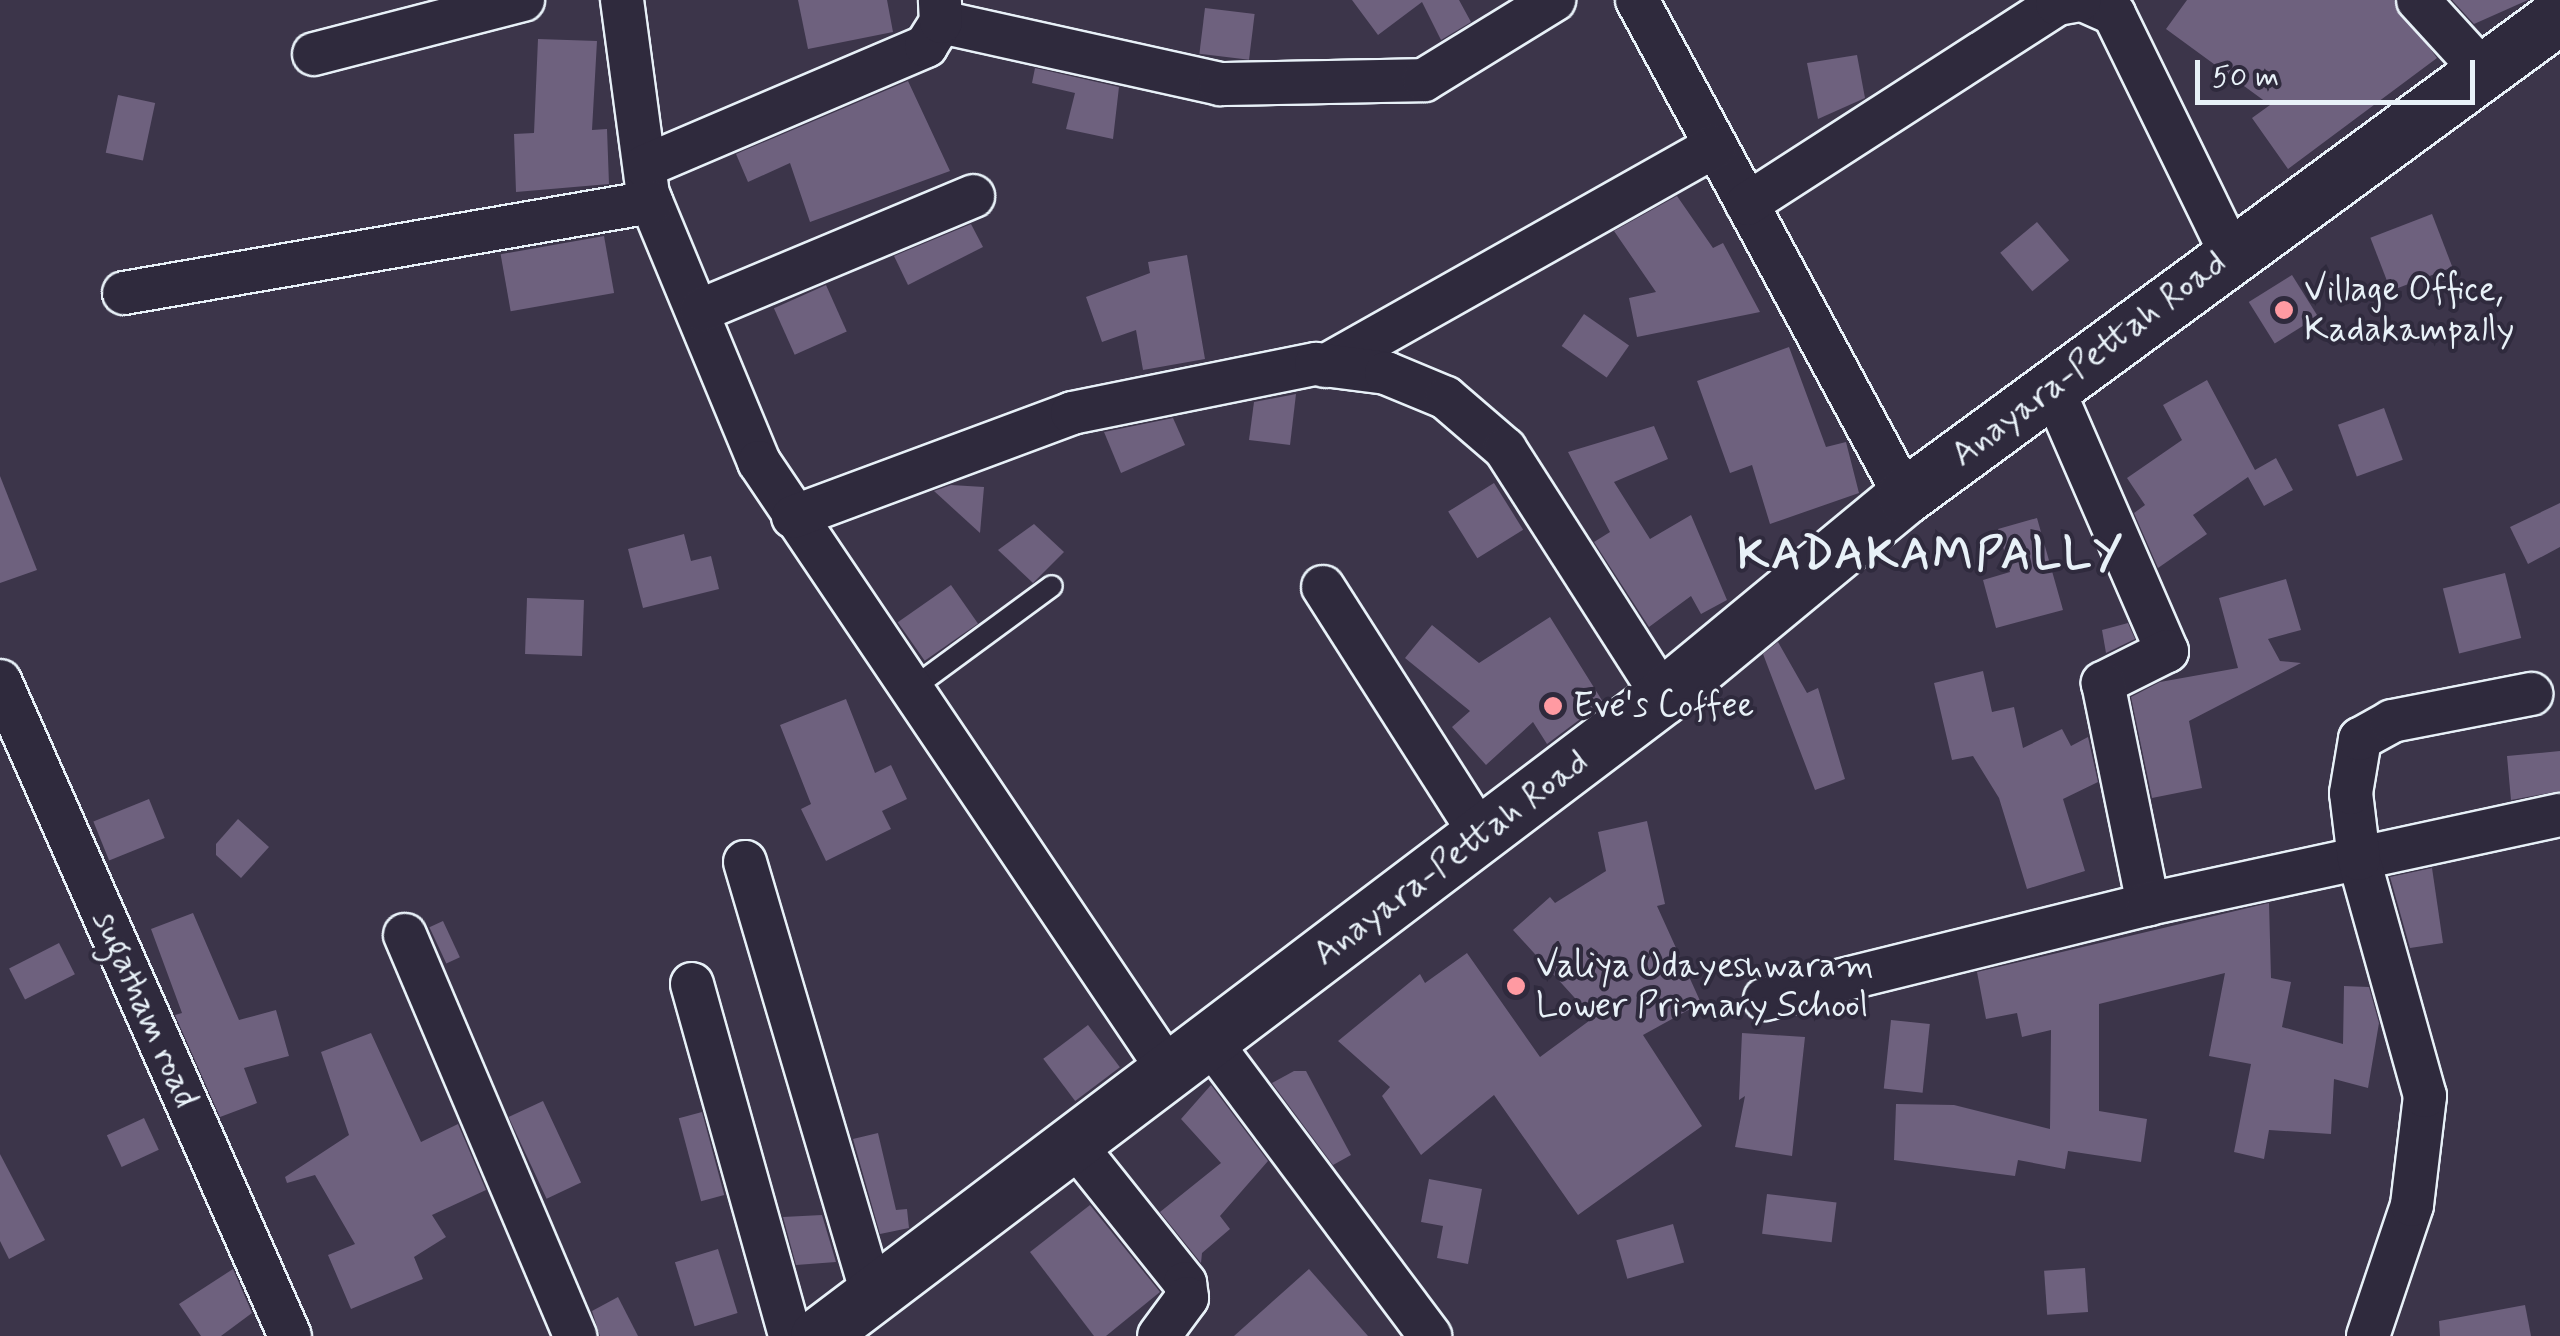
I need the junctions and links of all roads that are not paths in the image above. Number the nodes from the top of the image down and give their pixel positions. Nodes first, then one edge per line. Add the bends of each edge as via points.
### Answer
1 (523, 0) edge
2 (622, 0) edge
3 (1554, 0) edge
4 (1637, 0) edge
5 (2081, 0) edge
6 (2418, 0) edge
7 (940, 11) edge
8 (2560, 15) edge
9 (314, 54) dead end
10 (2482, 70) junction
11 (1715, 146) junction
12 (648, 187) junction
13 (974, 196) dead end
14 (1747, 204) junction
15 (2230, 252) junction
16 (124, 293) dead end
17 (700, 310) junction
18 (1325, 366) junction
19 (2053, 389) junction
20 (1905, 496) junction
21 (794, 518) junction
22 (1052, 586) dead end
23 (1323, 587) dead end
24 (0, 681) edge
25 (908, 692) junction
26 (2531, 694) dead end
27 (1663, 696) junction
28 (2560, 816) edge
29 (1481, 836) junction
30 (2359, 859) junction
31 (745, 862) dead end
32 (2148, 904) junction
33 (405, 936) dead end
34 (692, 984) dead end
35 (1765, 999) dead end
36 (1190, 1057) junction
37 (1071, 1140) junction
38 (871, 1291) junction
39 (290, 1336) edge
40 (575, 1336) edge
41 (790, 1336) edge
42 (818, 1336) edge
43 (1159, 1336) edge
44 (1430, 1336) edge
45 (2368, 1336) edge

1 - 9 street
2 - 12 street
3 - 7 street via 1424,80 1220,84
4 - 11 street
5 - 14 street via 2056,4
5 - 15 street via 2114,14
6 - 10 street
7 - 12 street via 926,46
8 - 10 main road, Anayara-Pettah Road
10 - 15 main road, Anayara-Pettah Road
11 - 14 street
11 - 18 street
12 - 16 street
12 - 17 street
13 - 17 street
14 - 20 street
15 - 19 main road, Anayara-Pettah Road
17 - 21 street via 758,462
18 - 21 street via 1072,414
18 - 27 street via 1386,373 1446,398 1505,450
19 - 20 main road, Anayara-Pettah Road
19 - 32 street via 2167,652 2103,683
20 - 27 main road, Anayara-Pettah Road
21 - 25 street
22 - 25 lane
23 - 29 street
24 - 39 street, sugatham road
25 - 36 street
26 - 30 street via 2392,721 2360,739 2351,793
27 - 29 main road, Anayara-Pettah Road
28 - 30 street
29 - 36 main road, Anayara-Pettah Road
30 - 32 street
30 - 45 street via 2424,1096 2412,1205
31 - 38 street
32 - 35 street
33 - 40 street
34 - 41 street
36 - 37 main road, Anayara-Pettah Road
36 - 44 street
37 - 38 main road, Anayara-Pettah Road
37 - 43 street via 1184,1283 1187,1298
38 - 42 main road, Anayara-Pettah Road

